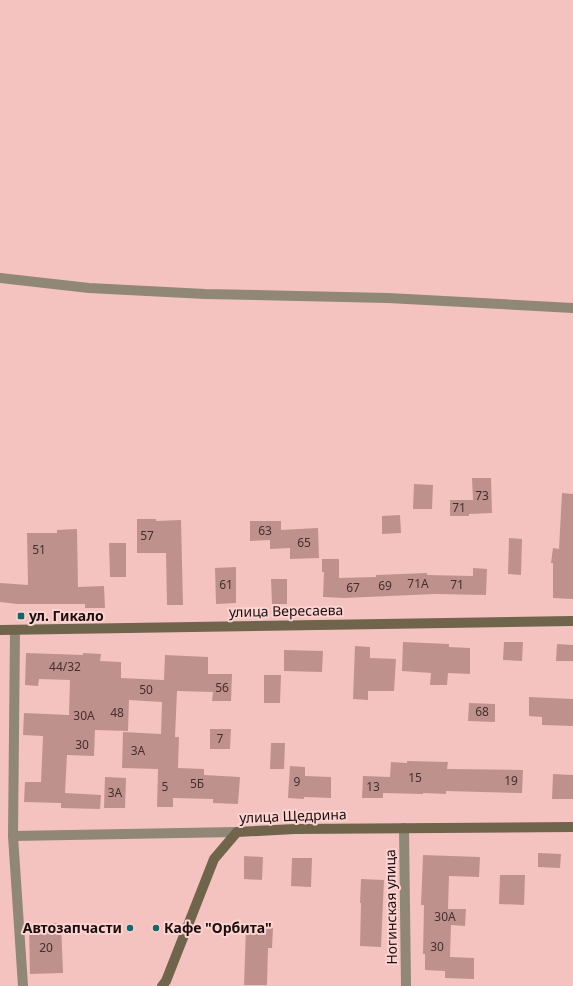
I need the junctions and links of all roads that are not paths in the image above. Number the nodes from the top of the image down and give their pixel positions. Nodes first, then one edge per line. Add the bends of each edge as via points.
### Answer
1 (0, 278) edge
2 (573, 308) edge
3 (573, 621) edge
4 (0, 630) edge
5 (16, 630) junction
6 (573, 826) edge
7 (404, 828) junction
8 (236, 832) junction
9 (13, 836) junction
10 (23, 986) edge
11 (162, 986) edge
12 (406, 986) edge

1 - 2 street via 89,288 205,294 388,298
3 - 5 main road, улица Вересаева
4 - 5 main road, улица Вересаева
5 - 9 street
6 - 7 main road, улица Щедрина
7 - 8 main road, улица Щедрина
7 - 12 street, Ногинская улица
8 - 9 street, улица Щедрина
8 - 11 main road via 214,859
9 - 10 street

